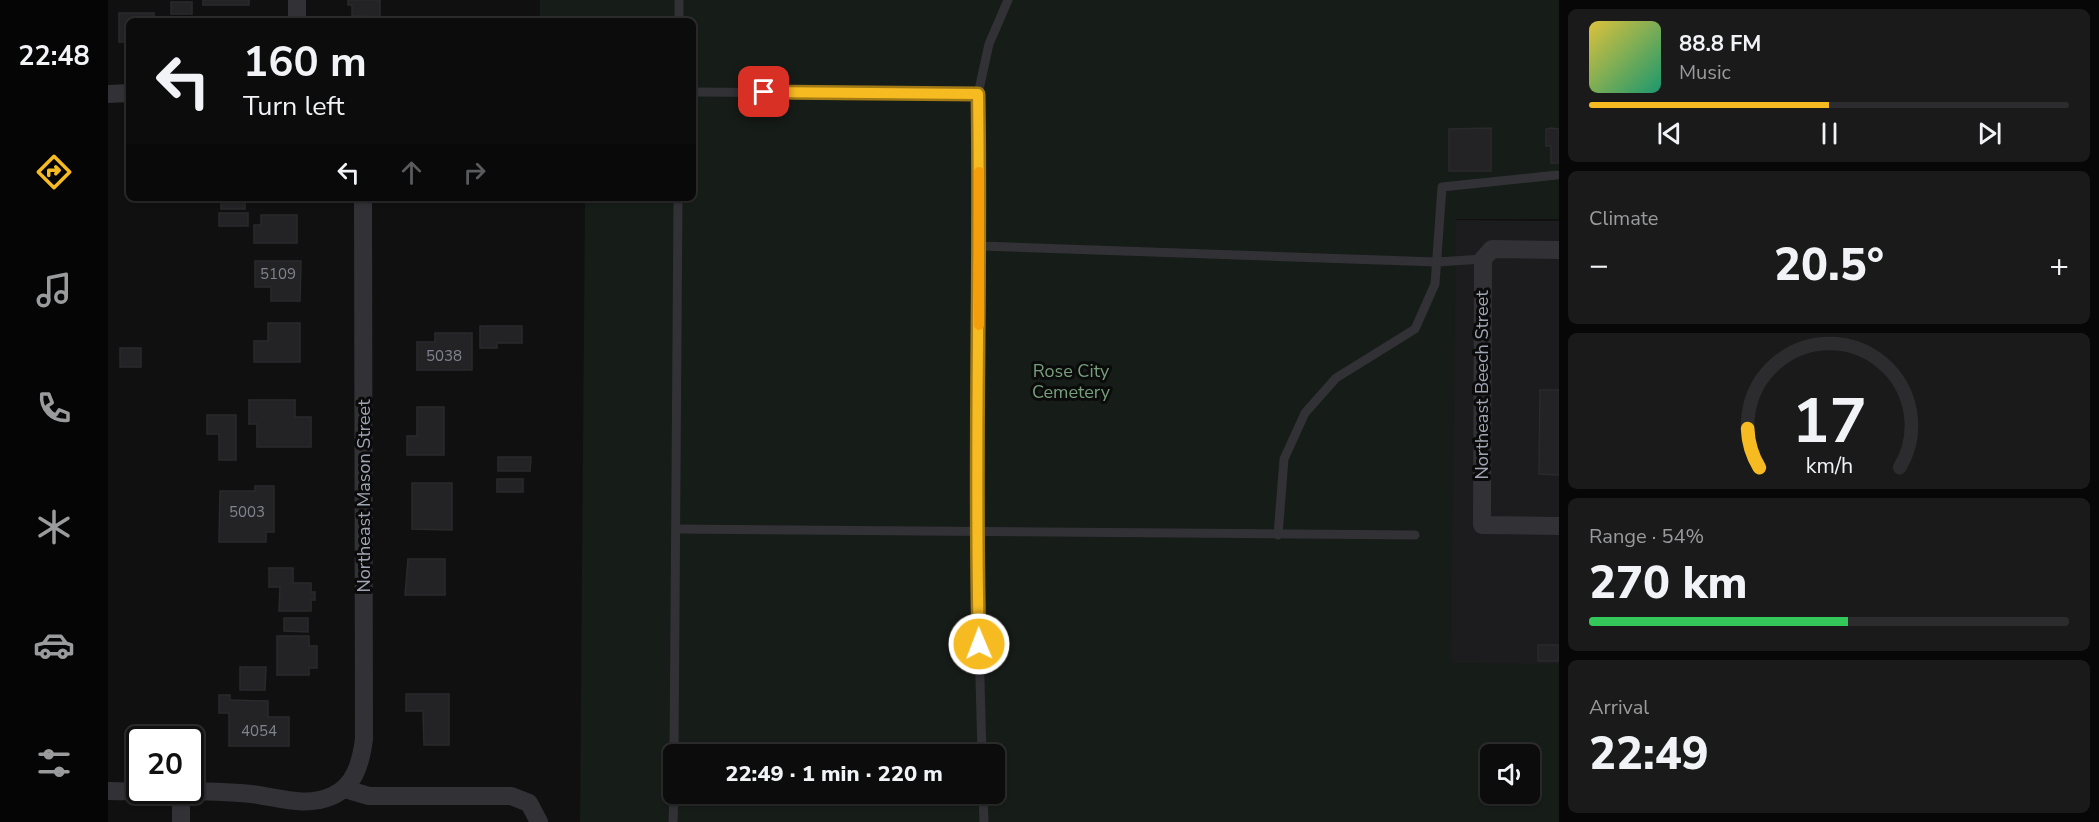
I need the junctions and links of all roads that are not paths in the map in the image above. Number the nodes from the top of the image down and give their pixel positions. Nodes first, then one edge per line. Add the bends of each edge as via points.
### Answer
1 (297, 0) edge
2 (679, 0) edge
3 (1008, 0) edge
4 (297, 18) edge
5 (679, 18) edge
6 (696, 92) edge
7 (126, 93) edge
8 (108, 94) edge
9 (978, 94) junction
10 (1557, 175) dead end
11 (363, 201) edge
12 (678, 201) edge
13 (981, 246) junction
14 (1559, 250) edge
15 (1487, 254) junction
16 (1437, 262) junction
17 (1559, 525) edge
18 (676, 529) junction
19 (976, 533) junction
20 (1278, 535) junction
21 (1415, 535) dead end
22 (674, 744) edge
23 (982, 744) edge
24 (345, 789) junction
25 (108, 791) edge
26 (126, 791) edge
27 (204, 793) edge
28 (181, 804) edge
29 (674, 804) edge
30 (983, 804) edge
31 (181, 822) edge
32 (539, 822) edge
33 (673, 822) edge
34 (984, 822) edge

1 - 4 street
2 - 5 lane
3 - 9 lane via 989,44
6 - 9 lane
7 - 8 street
9 - 13 lane
10 - 16 lane via 1442,187
11 - 24 street, Northeast Mason Street via 364,739 361,761
12 - 18 lane
13 - 16 lane
13 - 19 lane
14 - 15 street
15 - 16 lane
15 - 17 street, Northeast Beech Street via 1482,525
16 - 20 lane via 1434,284 1415,329 1336,378 1305,413 1284,459
18 - 19 lane
18 - 22 lane
19 - 20 lane
19 - 23 lane
20 - 21 lane
24 - 27 street via 318,801 293,802 250,794
24 - 32 street via 369,796 511,796 529,803
25 - 26 street
28 - 31 street
29 - 33 lane
30 - 34 lane

